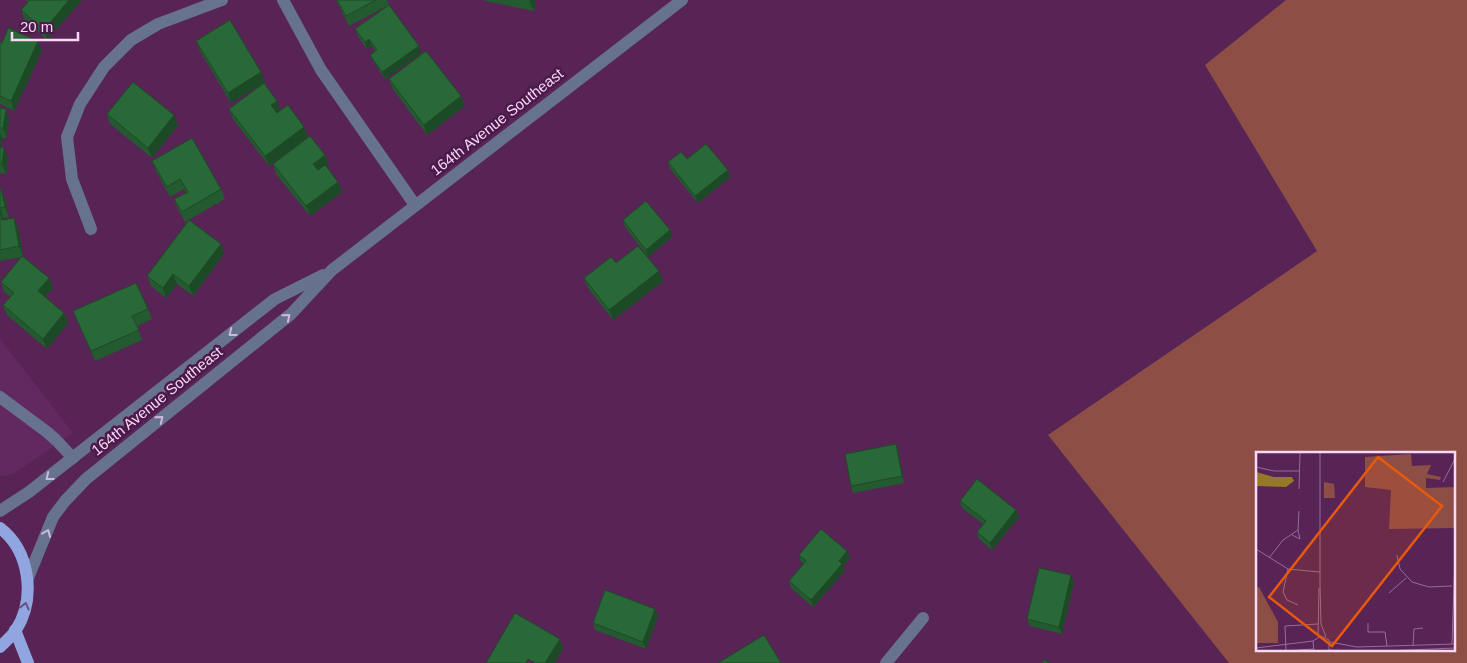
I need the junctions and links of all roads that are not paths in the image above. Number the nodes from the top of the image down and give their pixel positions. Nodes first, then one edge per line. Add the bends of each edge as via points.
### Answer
1 (222, 0) edge
2 (283, 0) edge
3 (682, 0) edge
4 (415, 205) junction
5 (92, 228) dead end
6 (332, 270) junction
7 (0, 397) edge
8 (73, 458) junction
9 (0, 510) edge
10 (0, 528) edge
11 (28, 578) junction
12 (923, 618) dead end
13 (15, 630) junction
14 (0, 647) edge
15 (28, 663) edge
16 (886, 663) edge

1 - 5 street via 158,24 131,40 104,67 80,104 68,137 72,179
2 - 4 street via 321,70
3 - 4 street, 164th Avenue Southeast
4 - 6 street, 164th Avenue Southeast
6 -> 8 street, 164th Avenue Southeast via 276,299
11 -> 6 street, 164th Avenue Southeast via 53,517 86,479 291,314
7 - 8 street via 47,432
8 -> 9 street, 164th Avenue Southeast
10 - 11 main road via 21,554
13 -> 11 main road via 24,614
12 - 16 street
13 - 14 main road
13 - 15 main road

